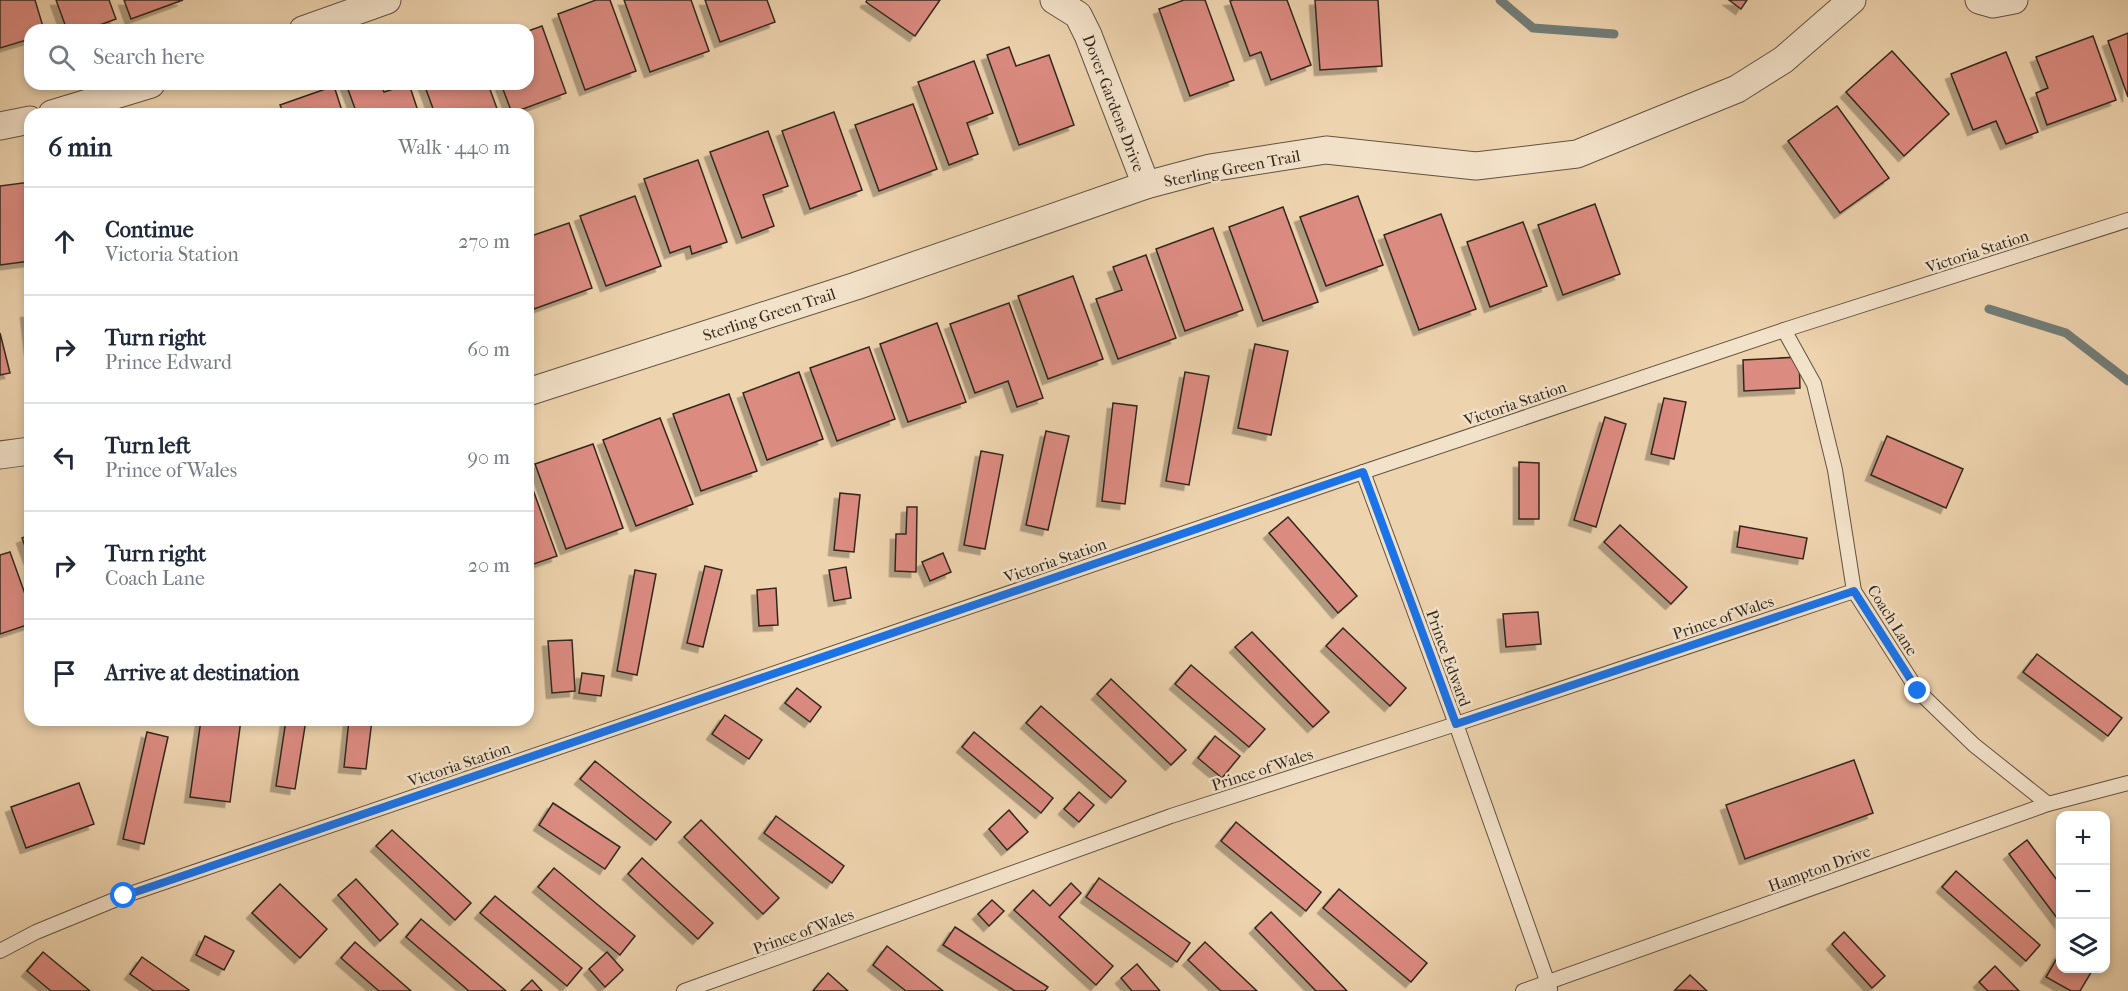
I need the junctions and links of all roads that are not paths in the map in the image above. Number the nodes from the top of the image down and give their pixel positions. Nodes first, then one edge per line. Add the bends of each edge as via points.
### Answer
1 (387, 0) edge
2 (1054, 0) edge
3 (1852, 0) edge
4 (1979, 0) edge
5 (2014, 0) edge
6 (320, 24) edge
7 (131, 90) edge
8 (72, 108) edge
9 (24, 121) edge
10 (0, 126) edge
11 (1146, 185) junction
12 (2128, 220) edge
13 (1784, 330) junction
14 (534, 390) edge
15 (24, 452) edge
16 (0, 455) edge
17 (1363, 472) junction
18 (1854, 591) junction
19 (1456, 724) junction
20 (2128, 783) edge
21 (2048, 804) junction
22 (0, 951) edge
23 (1549, 987) edge
24 (684, 991) edge
25 (1522, 991) edge

1 - 6 street
2 - 11 street, Dover Gardens Drive via 1078,15 1088,34
3 - 11 street, Sterling Green Trail via 1783,60 1737,89 1577,154 1476,166 1326,150 1210,168
4 - 5 street via 1993,4
7 - 8 street
9 - 10 street
11 - 14 street, Sterling Green Trail via 856,286
12 - 13 lane, Victoria Station
13 - 17 lane, Victoria Station
13 - 18 lane, Coach Lane via 1814,384 1835,470
15 - 16 street
17 - 19 lane, Prince Edward
17 - 22 lane, Victoria Station via 124,896
18 - 19 lane, Prince of Wales
18 - 21 lane, Coach Lane via 1918,691 1974,745
19 - 23 lane, Prince Edward
19 - 24 lane, Prince of Wales via 1171,816
20 - 21 lane, Hampton Drive
21 - 23 lane, Hampton Drive
23 - 25 lane, Hampton Drive

